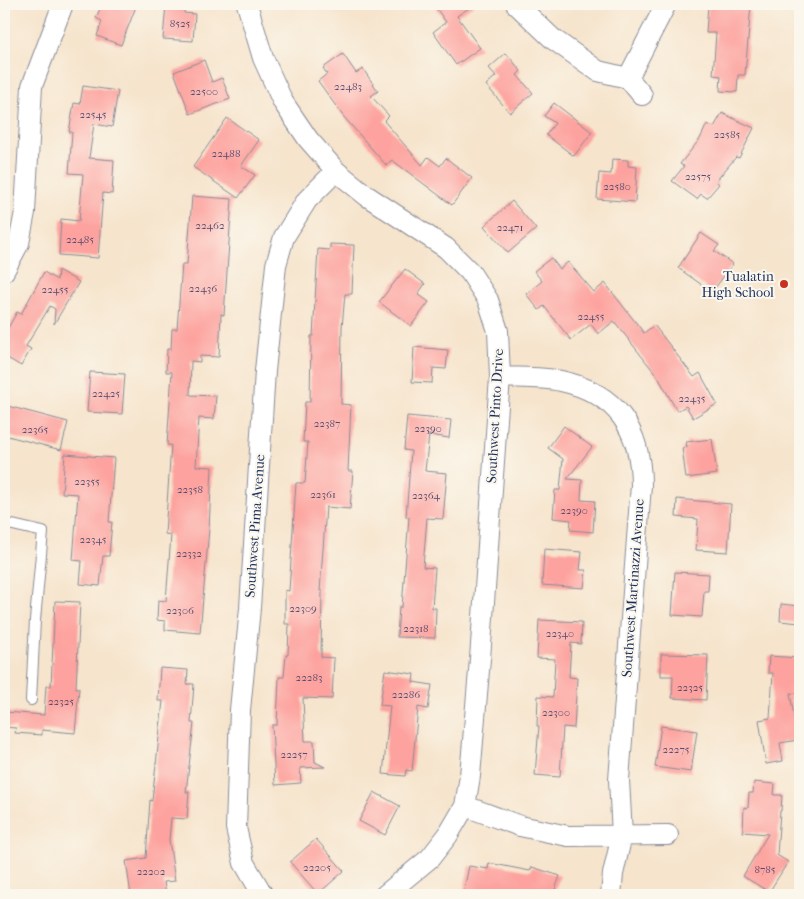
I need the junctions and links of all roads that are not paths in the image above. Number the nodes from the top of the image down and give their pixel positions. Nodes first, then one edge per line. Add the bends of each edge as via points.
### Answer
1 (63, 4) edge
2 (247, 4) edge
3 (516, 4) edge
4 (666, 4) edge
5 (628, 78) junction
6 (642, 95) dead end
7 (336, 171) junction
8 (4, 271) edge
9 (500, 377) junction
10 (4, 523) edge
11 (31, 700) dead end
12 (465, 806) junction
13 (622, 835) junction
14 (668, 835) dead end
15 (263, 895) edge
16 (385, 895) edge
17 (611, 895) edge

1 - 8 street via 32,86 25,212 19,242
2 - 7 street, Southwest Pinto Drive via 263,58 283,102 308,139
3 - 5 street via 553,39 598,71
4 - 5 street
5 - 6 street
7 - 9 street, Southwest Pinto Drive via 367,196 446,248 470,272 488,300 498,332
7 - 15 street, Southwest Pima Avenue via 307,200 284,237 276,264 265,371 240,710 236,828 244,863
9 - 12 street, Southwest Pinto Drive via 480,659
9 - 13 street, Southwest Martinazzi Avenue via 560,380 586,388 608,402 624,420 638,450 641,485 619,780
10 - 11 lane via 43,532
12 - 13 street via 520,826 568,836
12 - 16 street, Southwest Pinto Drive via 430,858
13 - 14 street
13 - 17 street, Southwest Martinazzi Avenue

